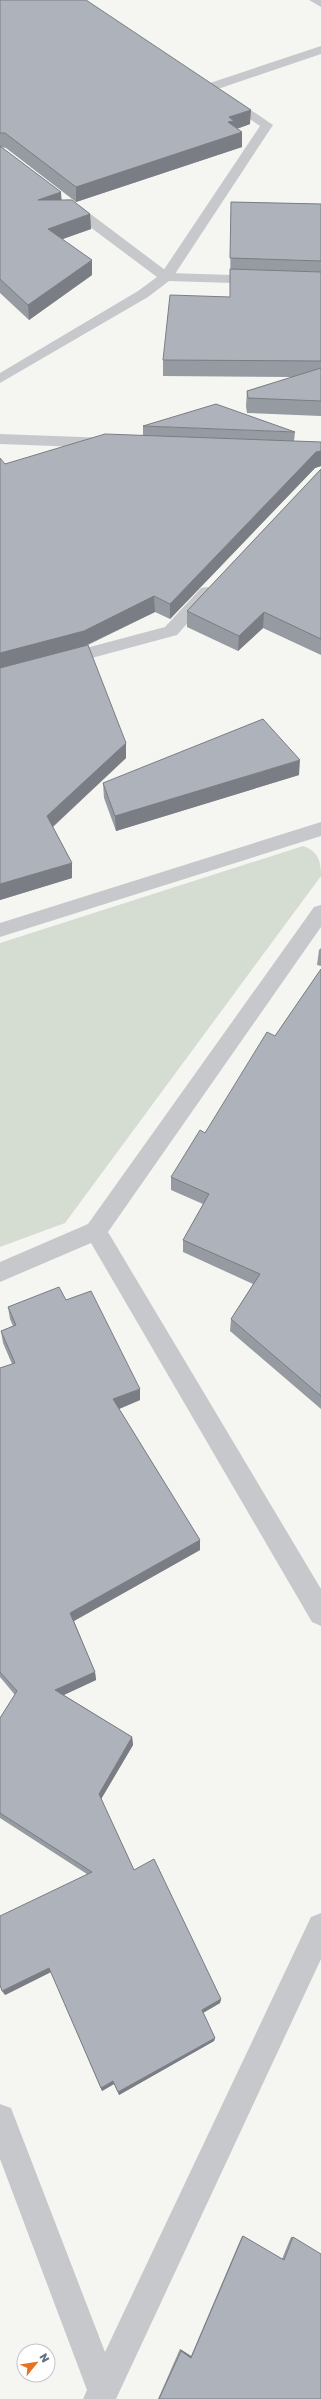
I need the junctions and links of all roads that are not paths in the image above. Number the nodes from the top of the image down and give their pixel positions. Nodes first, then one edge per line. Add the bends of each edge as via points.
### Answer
1 (315, 0) edge
2 (321, 4) edge
3 (321, 50) edge
4 (198, 78) edge
5 (211, 87) junction
6 (55, 194) edge
7 (166, 277) junction
8 (321, 282) edge
9 (0, 379) edge
10 (0, 439) edge
11 (125, 444) edge
12 (219, 580) edge
13 (45, 664) edge
14 (321, 829) edge
15 (321, 912) edge
16 (0, 930) edge
17 (96, 1231) junction
18 (0, 1272) edge
19 (321, 1613) edge
20 (321, 1927) edge
21 (0, 2119) edge
22 (101, 2395) edge

1 - 2 street
3 - 5 street
4 - 5 street
5 - 7 street via 267,125
6 - 7 street
7 - 8 street
7 - 9 street via 143,294
10 - 11 street
12 - 13 street via 171,630
14 - 16 street
15 - 17 street
17 - 18 street
17 - 19 street
20 - 22 street
21 - 22 street

